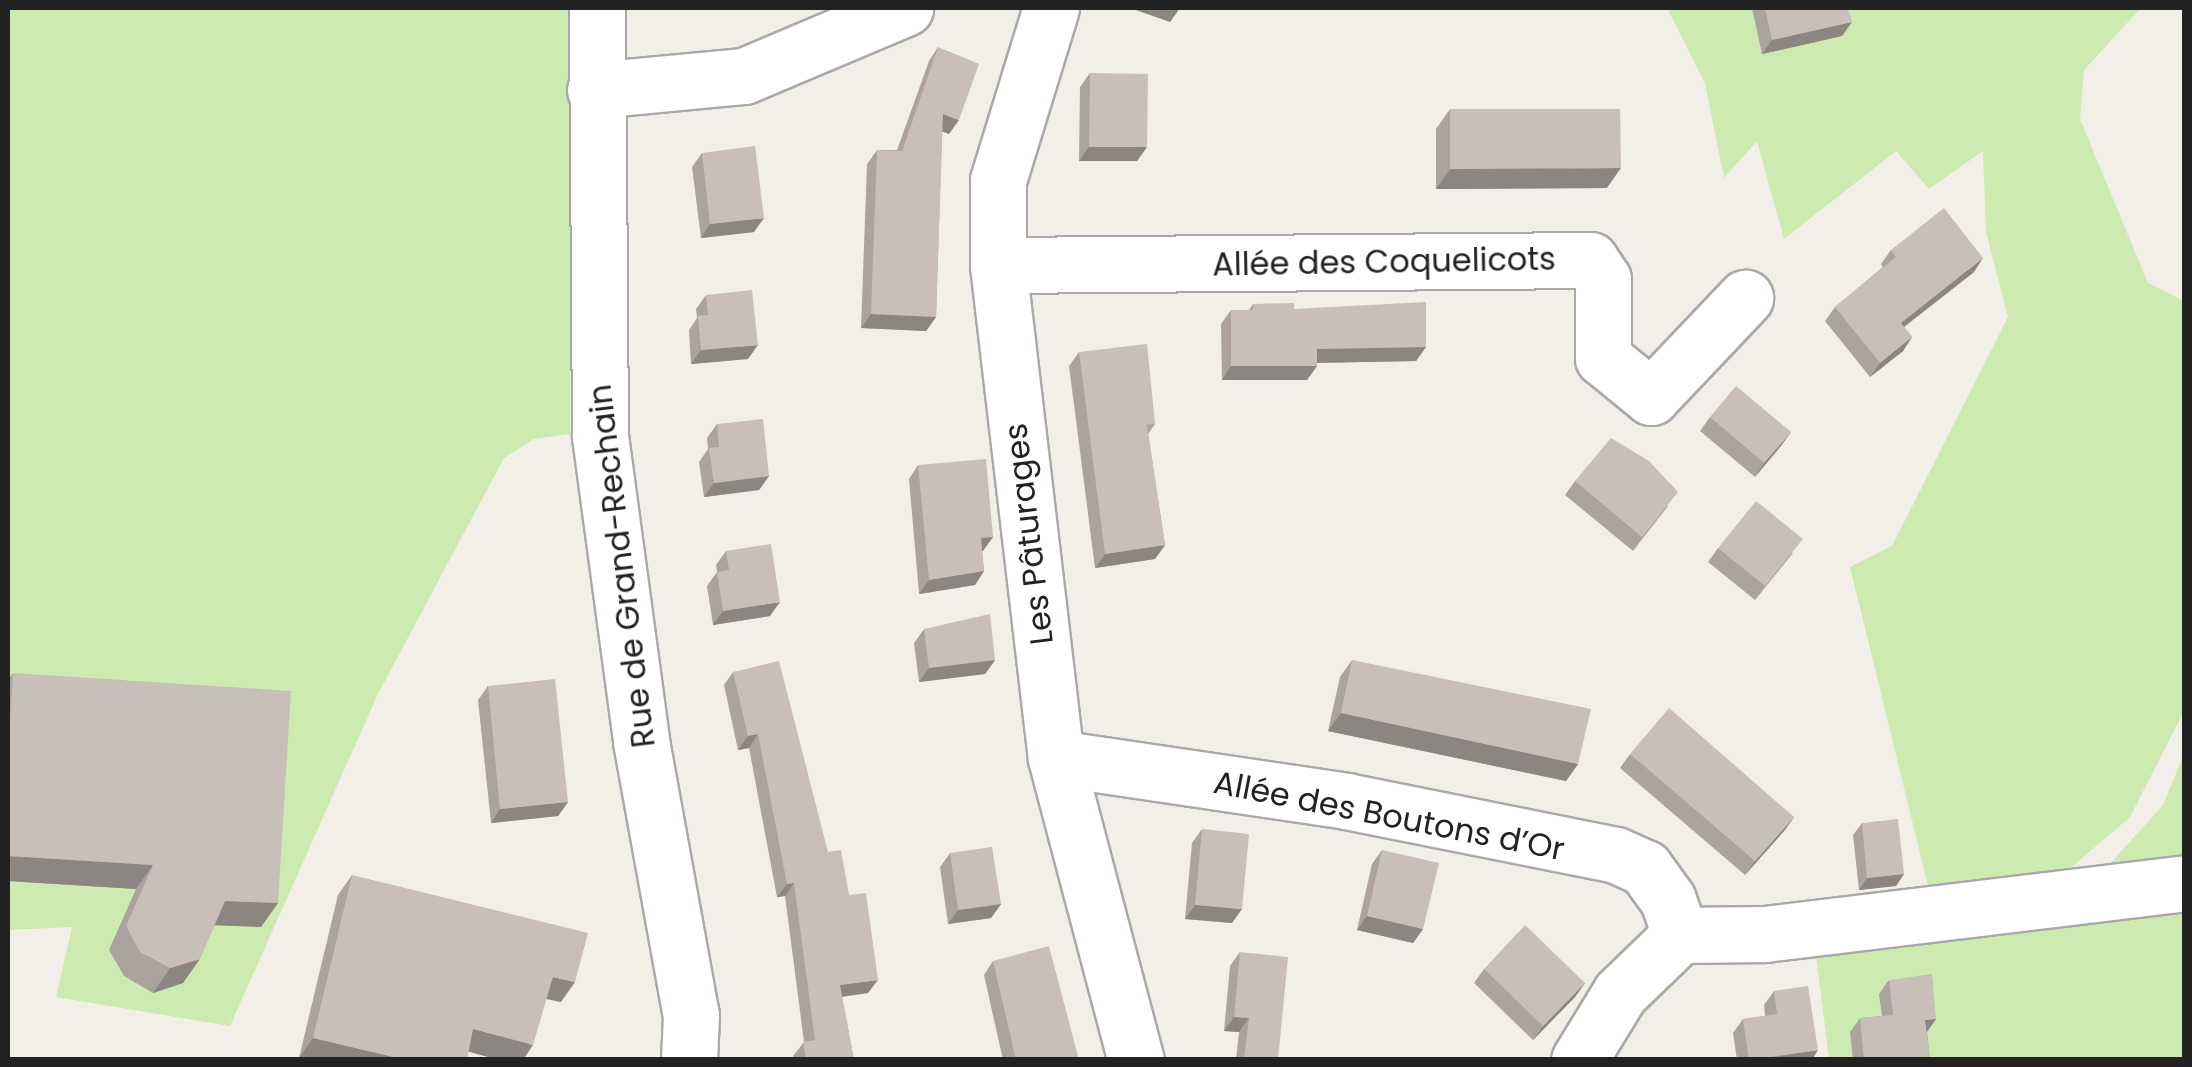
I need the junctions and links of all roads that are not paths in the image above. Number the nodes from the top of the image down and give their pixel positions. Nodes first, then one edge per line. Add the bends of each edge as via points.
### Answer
1 (596, 8) edge
2 (905, 8) edge
3 (1051, 8) edge
4 (596, 90) junction
5 (998, 265) junction
6 (1745, 298) dead end
7 (1056, 758) junction
8 (2184, 883) edge
9 (1680, 935) junction
10 (689, 1060) edge
11 (1136, 1060) edge
12 (1578, 1060) edge

1 - 4 street, Rue de Grand-Rechain
2 - 4 street via 744,76
3 - 5 street, Les Pâturages via 998,180
4 - 10 street, Rue de Grand-Rechain via 600,436 641,741 691,1015
5 - 6 street, Allée des Coquelicots via 1590,260 1603,280 1603,358 1651,397
5 - 7 street, Les Pâturages
7 - 9 street, Allée des Boutons d’Or via 1346,801 1616,855 1646,868 1668,900
7 - 11 street, Les Pâturages
8 - 9 street via 1765,934
9 - 12 street via 1620,993

